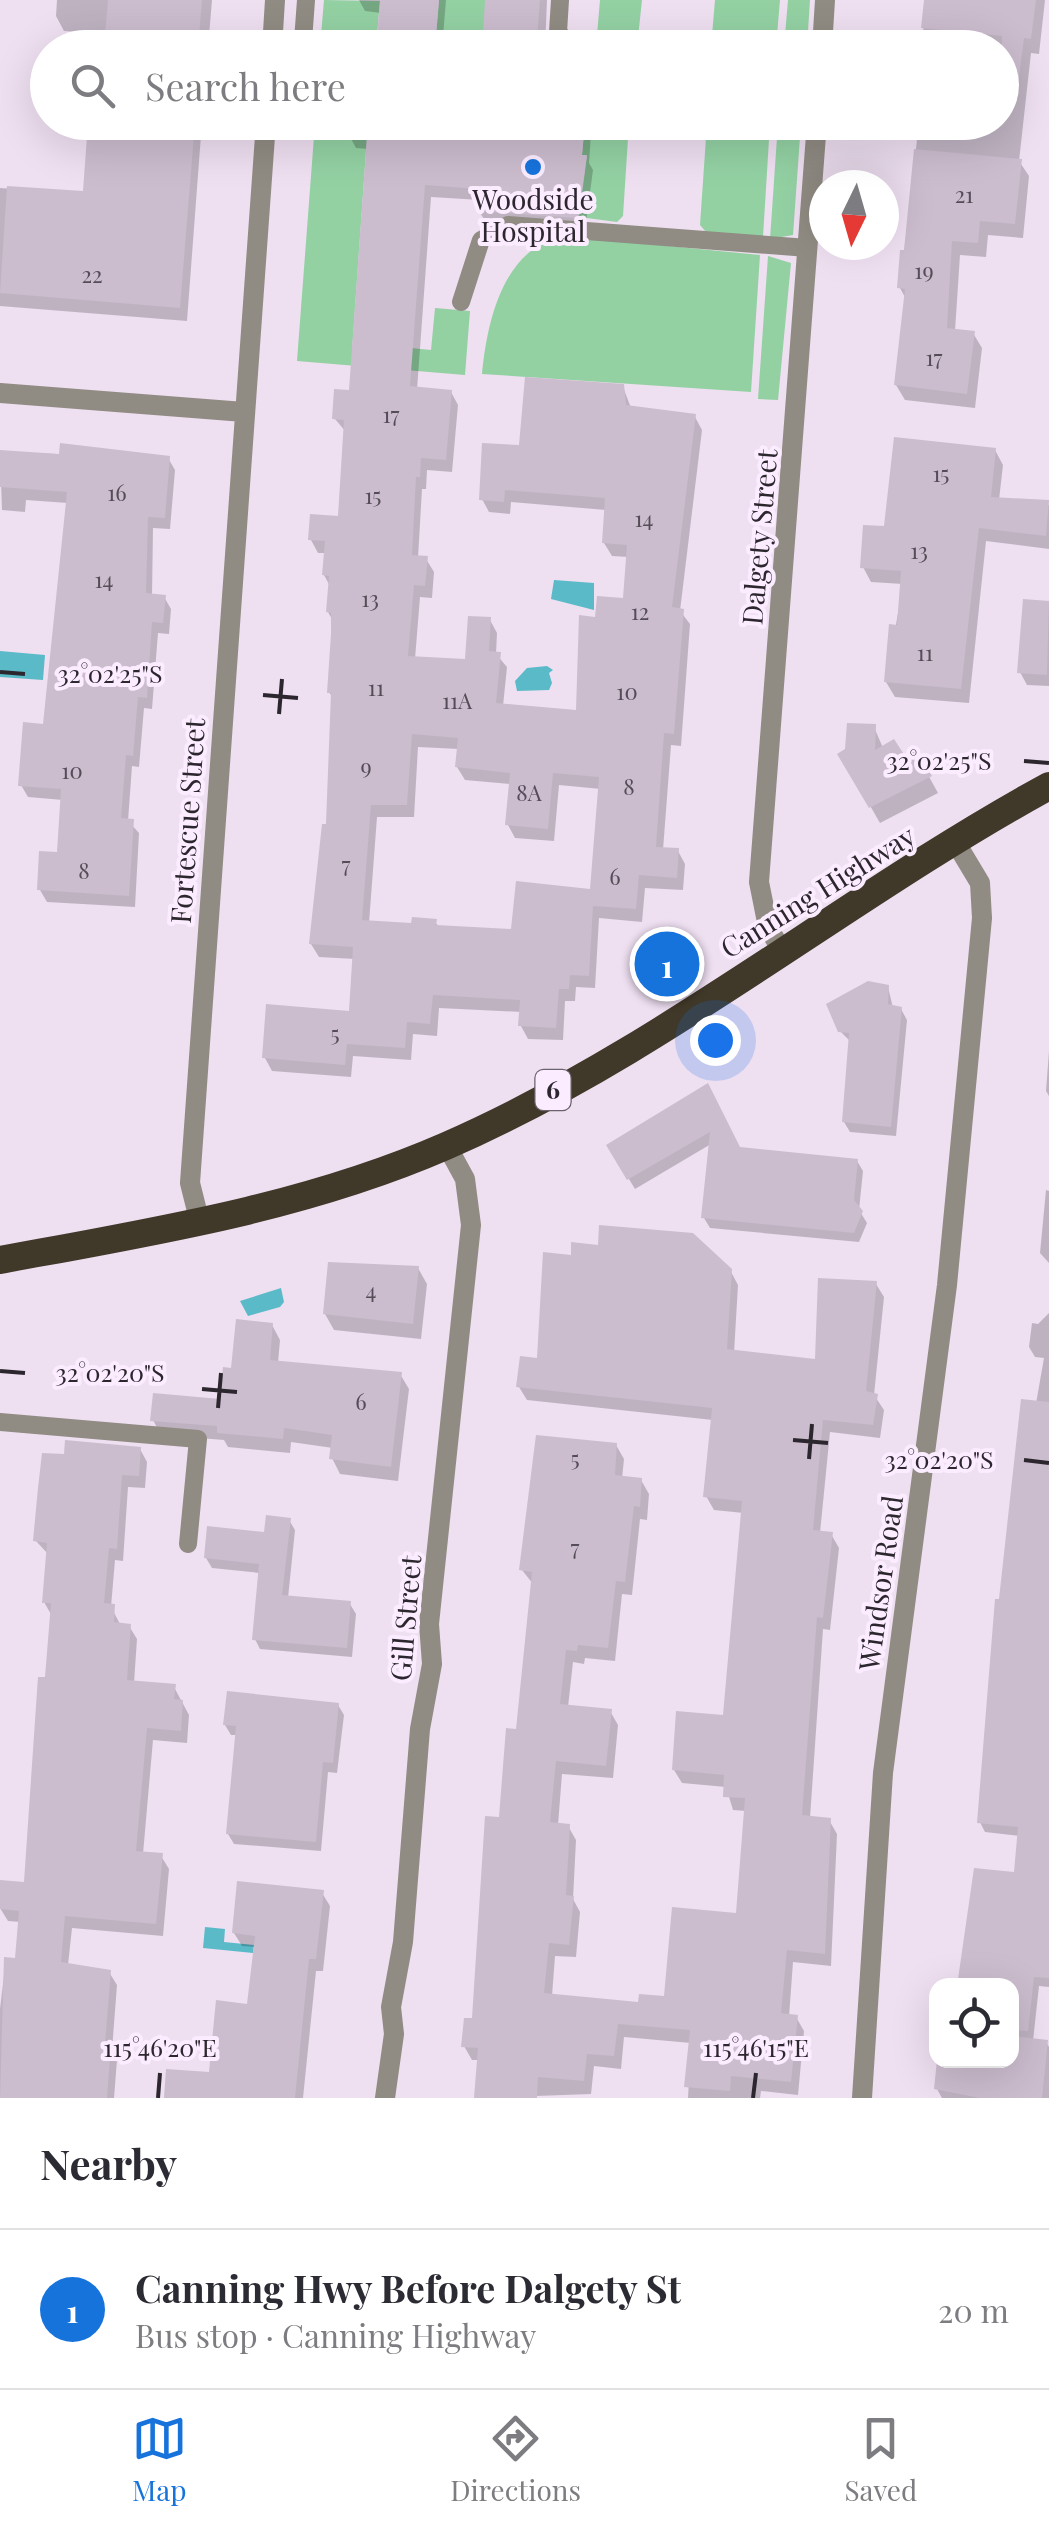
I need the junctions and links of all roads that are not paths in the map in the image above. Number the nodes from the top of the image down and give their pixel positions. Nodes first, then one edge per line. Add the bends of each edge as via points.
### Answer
1 (275, 0) edge
2 (306, 0) edge
3 (560, 0) edge
4 (825, 0) edge
5 (273, 30) edge
6 (304, 30) edge
7 (558, 30) edge
8 (823, 30) edge
9 (265, 140) edge
10 (816, 140) edge
11 (808, 248) junction
12 (461, 302) dead end
13 (0, 392) edge
14 (244, 412) junction
15 (1049, 786) edge
16 (956, 843) junction
17 (782, 952) junction
18 (447, 1146) junction
19 (200, 1223) junction
20 (0, 1260) edge
21 (0, 1422) edge
22 (188, 1544) dead end
23 (386, 2098) edge
24 (862, 2098) edge

1 - 5 street
2 - 6 lane
3 - 7 lane
4 - 8 street
9 - 14 street, Fortescue Street
10 - 11 street, Dalgety Street
11 - 12 lane via 508,225 481,240
11 - 17 street, Dalgety Street via 759,882 768,927
13 - 14 street
14 - 19 street, Fortescue Street via 190,1183
15 - 16 highway, Canning Highway / 6
16 - 17 highway, Canning Highway / 6
16 - 24 street, Windsor Road via 980,882 982,918 947,1284 883,1773
17 - 18 highway, Canning Highway / 6 via 656,1032
18 - 19 highway, Canning Highway / 6 via 307,1197
18 - 23 street, Gill Street via 465,1180 470,1225
19 - 20 highway, Canning Highway / 6
21 - 22 lane via 198,1439

